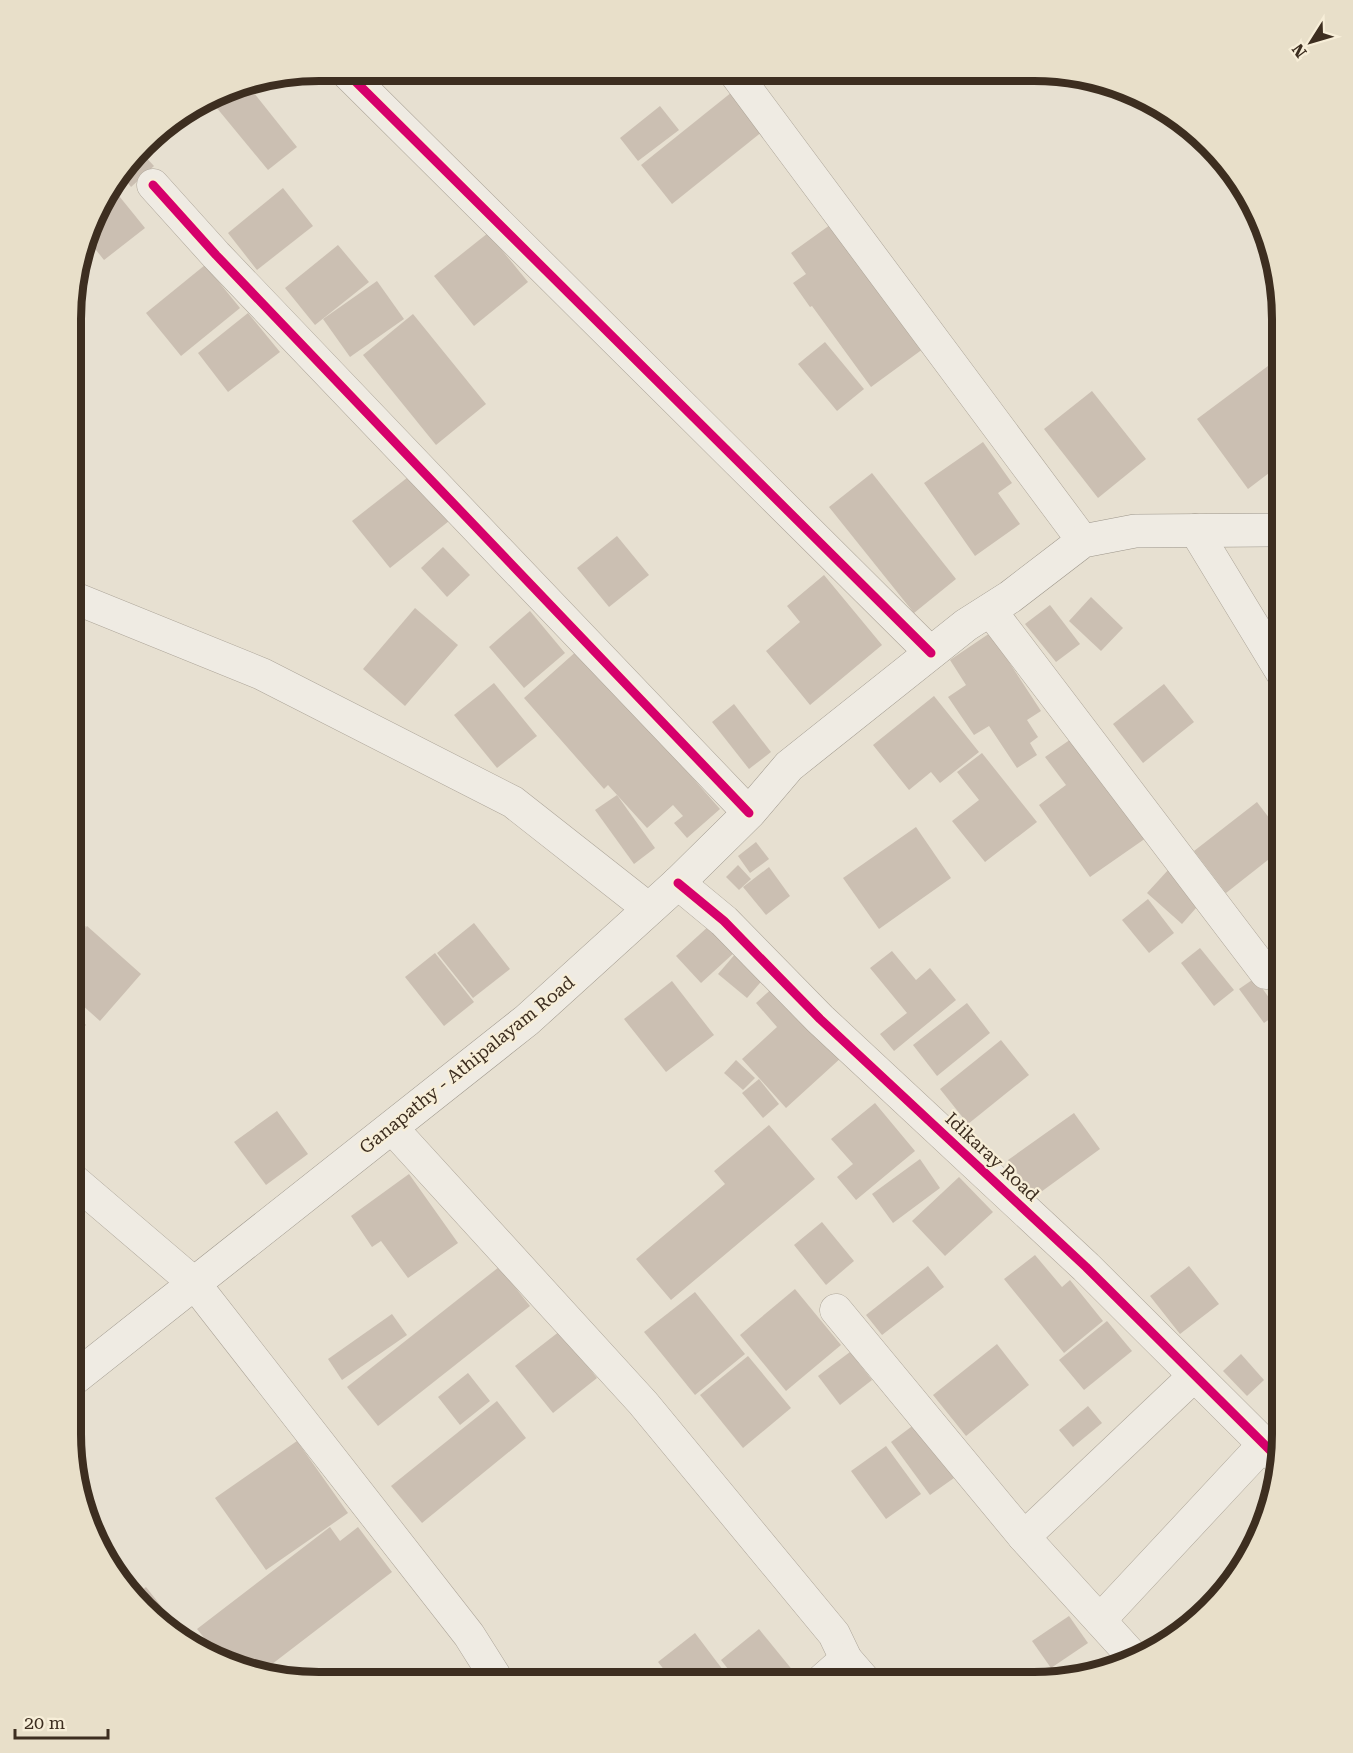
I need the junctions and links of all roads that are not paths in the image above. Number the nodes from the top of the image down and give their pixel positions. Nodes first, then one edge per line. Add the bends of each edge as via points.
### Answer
1 (356, 81) edge
2 (741, 81) edge
3 (153, 185) dead end
4 (1195, 530) junction
5 (1272, 530) edge
6 (1083, 541) junction
7 (81, 601) edge
8 (990, 610) junction
9 (931, 653) junction
10 (1272, 657) edge
11 (749, 813) junction
12 (678, 883) junction
13 (649, 909) junction
14 (1266, 973) dead end
15 (392, 1128) junction
16 (81, 1187) edge
17 (194, 1283) junction
18 (836, 1310) dead end
19 (81, 1373) edge
20 (1195, 1375) junction
21 (1271, 1451) edge
22 (1271, 1453) edge
23 (1024, 1537) junction
24 (1100, 1620) junction
25 (1129, 1652) edge
26 (856, 1670) edge
27 (492, 1672) edge

1 - 9 street
2 - 6 street
3 - 11 street
4 - 5 main road, Ganapathy - Athipalayam Road
4 - 6 main road, Ganapathy - Athipalayam Road via 1135,531
4 - 10 street
6 - 8 main road, Ganapathy - Athipalayam Road
7 - 13 street via 262,674 513,802
8 - 9 main road, Ganapathy - Athipalayam Road
8 - 14 street
9 - 11 main road, Ganapathy - Athipalayam Road via 789,766
11 - 12 main road, Ganapathy - Athipalayam Road
12 - 13 main road, Ganapathy - Athipalayam Road
12 - 20 main road, Idikaray Road via 724,921 820,1019 1086,1267
13 - 15 main road, Ganapathy - Athipalayam Road via 527,1020
15 - 17 main road, Ganapathy - Athipalayam Road
15 - 26 street via 643,1402 834,1634
16 - 17 street
17 - 19 main road, Ganapathy - Athipalayam Road
17 - 27 street via 469,1635
18 - 23 street
20 - 21 main road, Idikaray Road
20 - 23 street
22 - 24 street
23 - 24 street
24 - 25 street

